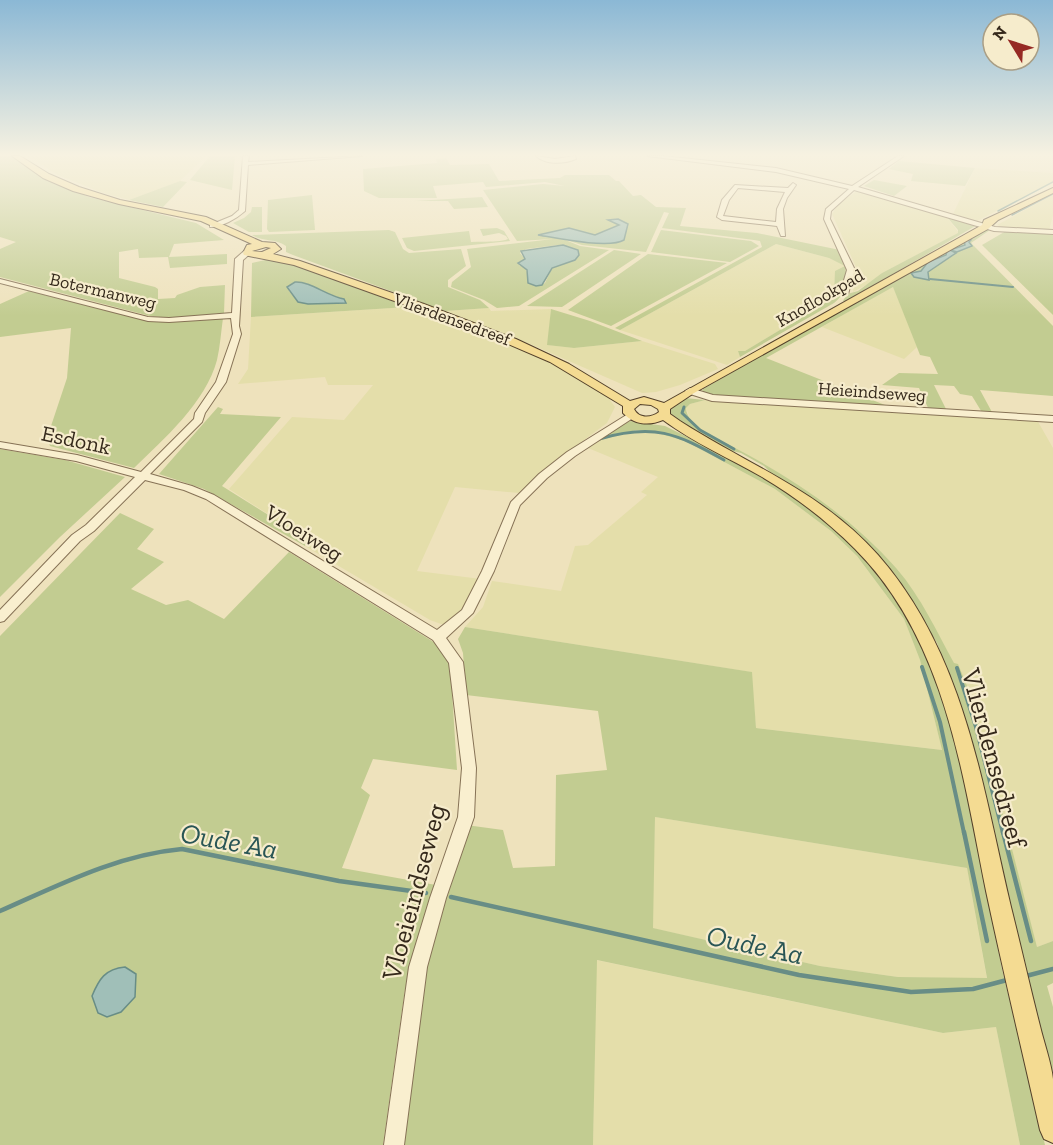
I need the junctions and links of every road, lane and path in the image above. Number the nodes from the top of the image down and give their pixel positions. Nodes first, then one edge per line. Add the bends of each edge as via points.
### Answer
1 (155, 209) edge
2 (242, 209) edge
3 (721, 209) edge
4 (780, 209) edge
5 (830, 209) edge
6 (926, 209) edge
7 (1013, 209) edge
8 (780, 224) junction
9 (215, 225) junction
10 (983, 226) junction
11 (1053, 232) edge
12 (783, 235) dead end
13 (253, 250) junction
14 (0, 281) edge
15 (844, 294) dead end
16 (236, 315) junction
17 (690, 392) junction
18 (633, 407) junction
19 (659, 411) junction
20 (1053, 419) edge
21 (0, 445) edge
22 (142, 476) junction
23 (0, 618) edge
24 (438, 637) junction
25 (1053, 1130) edge
26 (394, 1145) edge

1 - 9 main road
2 - 9 street
3 - 8 street via 722,218
4 - 8 street
5 - 15 street via 827,214 851,270
6 - 10 street
7 - 10 main road, Knoflookpad
8 - 12 street
9 - 13 main road
10 - 11 street
10 - 17 main road, Knoflookpad
13 - 16 street via 240,261
13 - 18 main road, Vlierdensedreef via 509,340 544,355
14 - 16 street, Botermanweg via 141,318
16 - 22 street via 237,334 227,367 199,420
17 - 19 main road, Knoflookpad
17 - 20 street, Heieindseweg via 712,398
18 - 19 main road
18 - 19 main road via 642,420
18 - 24 street via 543,476 515,504 467,613
19 - 25 main road, Vlierdensedreef via 784,485 843,530 873,558 918,621 961,728
21 - 22 street, Esdonk via 77,458
22 - 23 street
22 - 24 street, Vloeiweg via 210,497
24 - 26 street, Vloeieindseweg via 456,662 469,768 466,817 418,967

